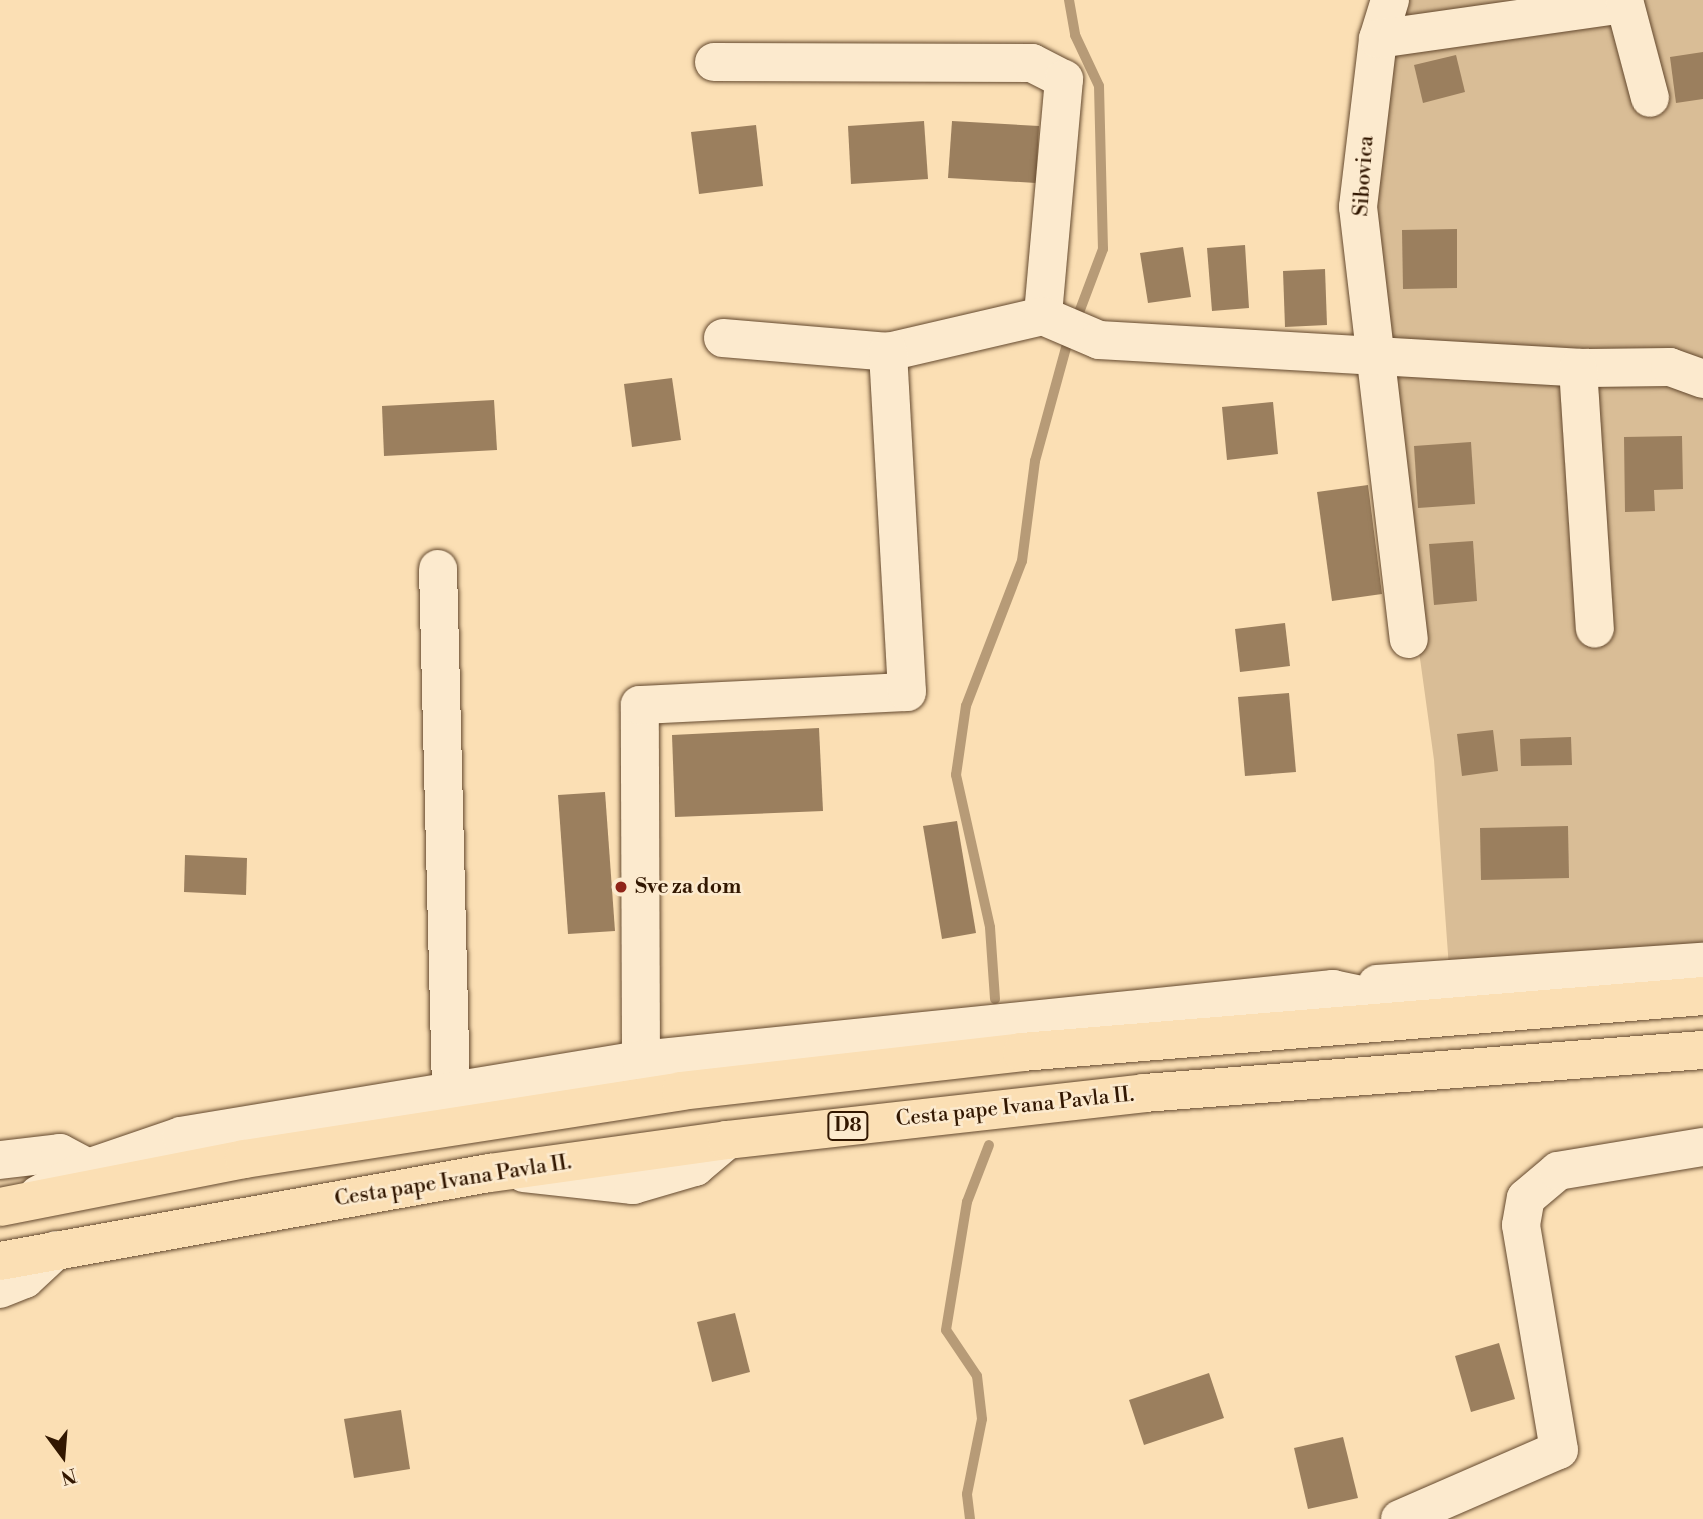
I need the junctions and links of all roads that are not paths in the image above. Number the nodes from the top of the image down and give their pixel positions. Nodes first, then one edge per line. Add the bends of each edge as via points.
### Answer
1 (1390, 0) edge
2 (1378, 39) junction
3 (714, 62) dead end
4 (1650, 98) dead end
5 (1043, 316) junction
6 (723, 338) dead end
7 (888, 352) junction
8 (1374, 354) junction
9 (1578, 369) junction
10 (1703, 379) edge
11 (438, 569) dead end
12 (1595, 628) dead end
13 (1409, 639) dead end
14 (1703, 962) edge
15 (1333, 989) junction
16 (1703, 996) edge
17 (1446, 1013) junction
18 (1694, 1055) edge
19 (641, 1060) junction
20 (451, 1088) junction
21 (1703, 1147) edge
22 (0, 1160) edge
23 (88, 1168) junction
24 (14, 1204) edge
25 (56, 1250) junction
26 (0, 1261) edge
27 (0, 1289) edge
28 (1400, 1519) edge

1 - 2 street, Sibovica
2 - 4 street via 1625,4
2 - 8 street, Sibovica via 1358,207
3 - 5 street via 1032,63 1064,79
5 - 7 street
5 - 8 street via 1099,340
6 - 7 street
7 - 19 street via 907,692 640,705
8 - 9 street
8 - 13 street, Sibovica
9 - 10 street via 1670,367
9 - 12 street
11 - 20 street
14 - 15 street
15 - 17 street
15 - 19 street
16 - 17 main road
17 - 24 main road via 1022,1052 681,1091 244,1159
18 - 25 main road, Cesta pape Ivana Pavla II. / D8 via 1144,1093 727,1140 508,1170
19 - 20 street
20 - 23 street via 181,1136
21 - 28 street via 1558,1171 1526,1198 1521,1226 1559,1450
22 - 23 street via 60,1153
23 - 24 street
25 - 26 main road, Cesta pape Ivana Pavla II. / D8
25 - 27 street via 25,1279

